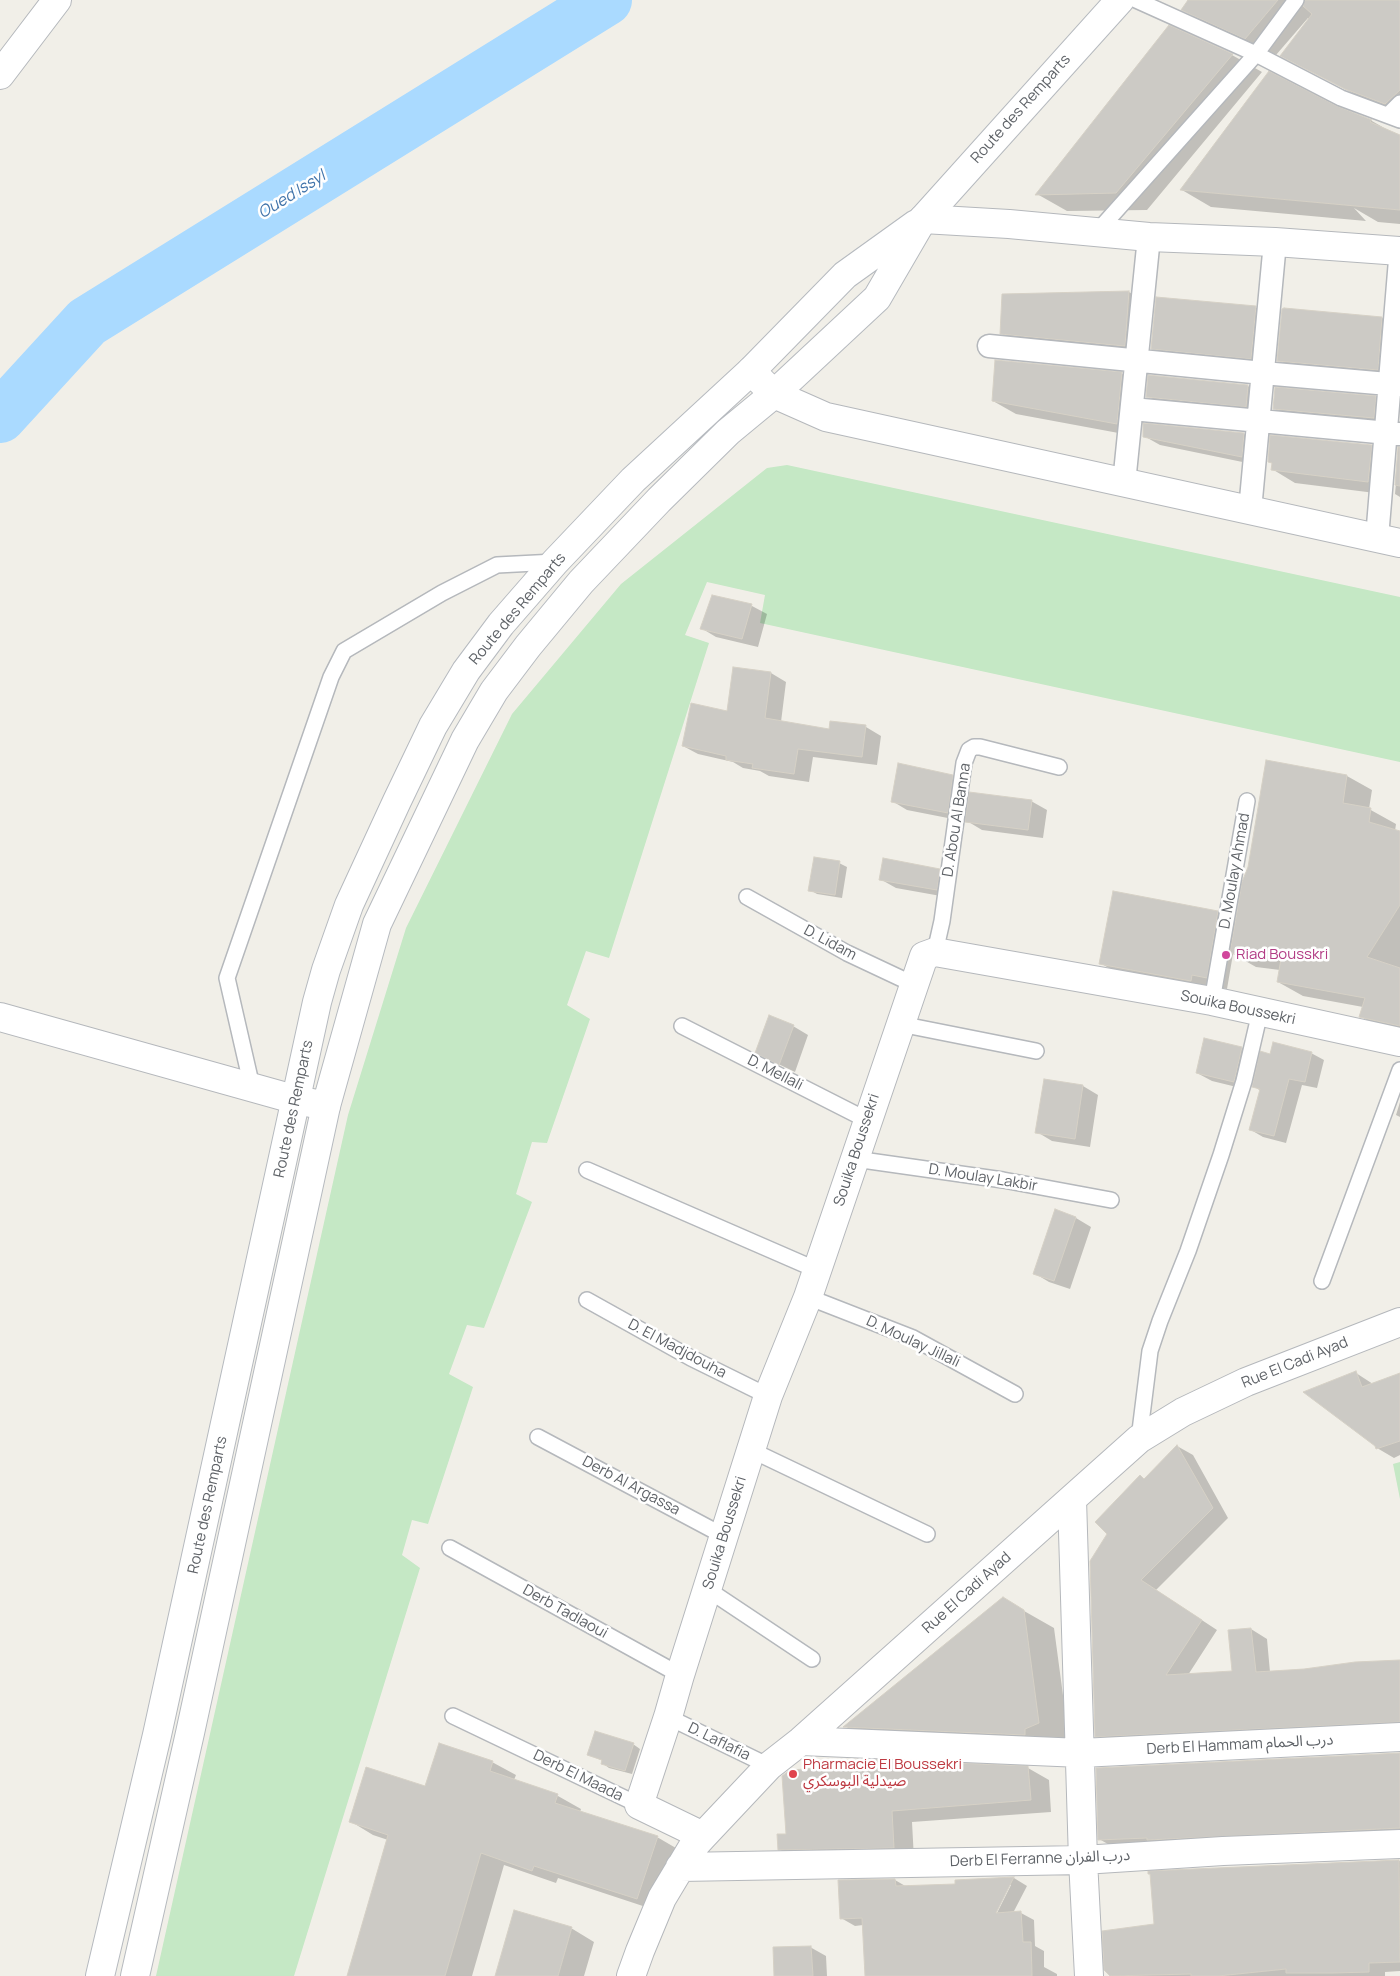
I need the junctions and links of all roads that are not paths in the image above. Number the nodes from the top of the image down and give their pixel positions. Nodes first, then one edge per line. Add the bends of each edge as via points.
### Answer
1 (29, 0) edge
2 (1120, 0) edge
3 (1136, 0) edge
4 (1296, 0) edge
5 (56, 1) edge
6 (1256, 54) junction
7 (0, 75) edge
8 (1400, 103) edge
9 (1394, 118) edge
10 (923, 218) junction
11 (1096, 232) junction
12 (1149, 237) junction
13 (1275, 242) junction
14 (1400, 251) edge
15 (1400, 260) edge
16 (989, 346) dead end
17 (1137, 360) junction
18 (751, 371) junction
19 (1263, 373) junction
20 (1395, 384) edge
21 (774, 394) junction
22 (1132, 409) junction
23 (1258, 422) junction
24 (1393, 434) edge
25 (1124, 483) junction
26 (1250, 510) junction
27 (1388, 541) edge
28 (555, 562) junction
29 (1059, 767) dead end
30 (1247, 801) dead end
31 (747, 897) dead end
32 (935, 952) junction
33 (915, 985) junction
34 (1212, 1000) junction
35 (1260, 1012) junction
36 (0, 1017) edge
37 (900, 1024) junction
38 (682, 1026) dead end
39 (1400, 1042) edge
40 (1036, 1051) dead end
41 (1400, 1070) edge
42 (252, 1087) junction
43 (296, 1100) junction
44 (326, 1106) junction
45 (867, 1120) junction
46 (855, 1159) junction
47 (587, 1170) dead end
48 (1111, 1200) dead end
49 (817, 1270) junction
50 (1322, 1280) dead end
51 (808, 1297) junction
52 (587, 1300) dead end
53 (1400, 1322) edge
54 (1016, 1394) dead end
55 (768, 1396) junction
56 (538, 1437) dead end
57 (1138, 1439) junction
58 (751, 1450) junction
59 (1072, 1499) junction
60 (927, 1534) dead end
61 (724, 1536) junction
62 (450, 1548) dead end
63 (707, 1589) junction
64 (812, 1659) dead end
65 (680, 1675) junction
66 (453, 1716) dead end
67 (668, 1717) junction
68 (1400, 1737) edge
69 (801, 1741) junction
70 (1081, 1753) junction
71 (769, 1766) junction
72 (639, 1805) junction
73 (703, 1836) junction
74 (1400, 1844) edge
75 (1083, 1860) junction
76 (680, 1867) junction
77 (100, 1976) edge
78 (135, 1976) edge
79 (631, 1976) edge
80 (1089, 1976) edge

1 - 5 street
2 - 10 street, Route des Remparts
3 - 6 lane
4 - 6 lane
5 - 7 street
6 - 9 lane via 1341,98
6 - 11 lane
8 - 9 lane
10 - 11 street
10 - 18 street, Route des Remparts via 845,275
10 - 21 street, Route des Remparts via 877,298
11 - 12 street
12 - 13 street
12 - 17 street
13 - 14 street
13 - 19 street
15 - 20 street
16 - 17 street
17 - 19 street
17 - 22 street
18 - 21 street
18 - 28 street, Route des Remparts via 633,480
19 - 20 street
19 - 23 street
20 - 24 street
21 - 25 street via 826,417
21 - 44 street, Route des Remparts via 728,432 581,582 494,691 461,749 378,924
22 - 23 street
22 - 25 street
23 - 24 street
23 - 26 street
24 - 27 street
25 - 26 street
26 - 27 street
28 - 42 lane via 497,565 442,593 344,651 331,677 227,978
28 - 43 street, Route des Remparts via 500,624 466,671 433,726 349,906 326,970
29 - 32 lane, D. Abou Al Banna via 980,747 969,750 964,763
30 - 34 lane, D. Moulay Ahmad
31 - 33 lane, D. Lidam via 847,953
32 - 33 street, Souika Boussekri via 924,956
32 - 34 street, Souika Boussekri
33 - 37 street, Souika Boussekri
34 - 35 street, Souika Boussekri
35 - 39 street, Souika Boussekri
35 - 57 lane via 1224,1146 1150,1351
36 - 42 street
37 - 40 lane
37 - 45 street, Souika Boussekri
38 - 45 lane, D. Mellali
41 - 50 lane
42 - 43 street
43 - 44 street
43 - 77 street, Route des Remparts via 157,1736
44 - 78 street, Route des Remparts
45 - 46 street, Souika Boussekri
46 - 48 lane, D. Moulay Lakbir via 1003,1180
46 - 49 street, Souika Boussekri
47 - 49 lane
49 - 51 street, Souika Boussekri
51 - 54 lane, D. Moulay Jillali via 913,1338
51 - 55 street, Souika Boussekri
52 - 55 lane, D. El Madjdouha via 691,1358
53 - 57 street, Rue El Cadi Ayad via 1246,1382 1183,1412
55 - 58 street, Souika Boussekri
56 - 61 lane, Derb Al Argassa
57 - 59 street, Rue El Cadi Ayad
58 - 60 lane
58 - 61 street, Souika Boussekri
59 - 69 street, Rue El Cadi Ayad
59 - 70 street
61 - 63 street, Souika Boussekri
62 - 65 lane, Derb Tadlaoui
63 - 64 lane
63 - 65 street, Souika Boussekri
65 - 67 street, Souika Boussekri
66 - 72 lane, Derb El Maada
67 - 71 lane, D. Laflafia
67 - 72 street, Souika Boussekri
68 - 70 street, Derb El Hammam درب الحمام
69 - 70 street, Derb El Hammam درب الحمام
69 - 71 street, Rue El Cadi Ayad
70 - 75 street
71 - 73 street, Rue El Cadi Ayad
72 - 73 street, Derb El Maada
73 - 76 street, Rue El Cadi Ayad
74 - 75 street, Derb El Ferranne درب الفران
75 - 76 street, Derb El Ferranne درب الفران
75 - 80 street
76 - 79 street, Rue El Cadi Ayad via 662,1898

